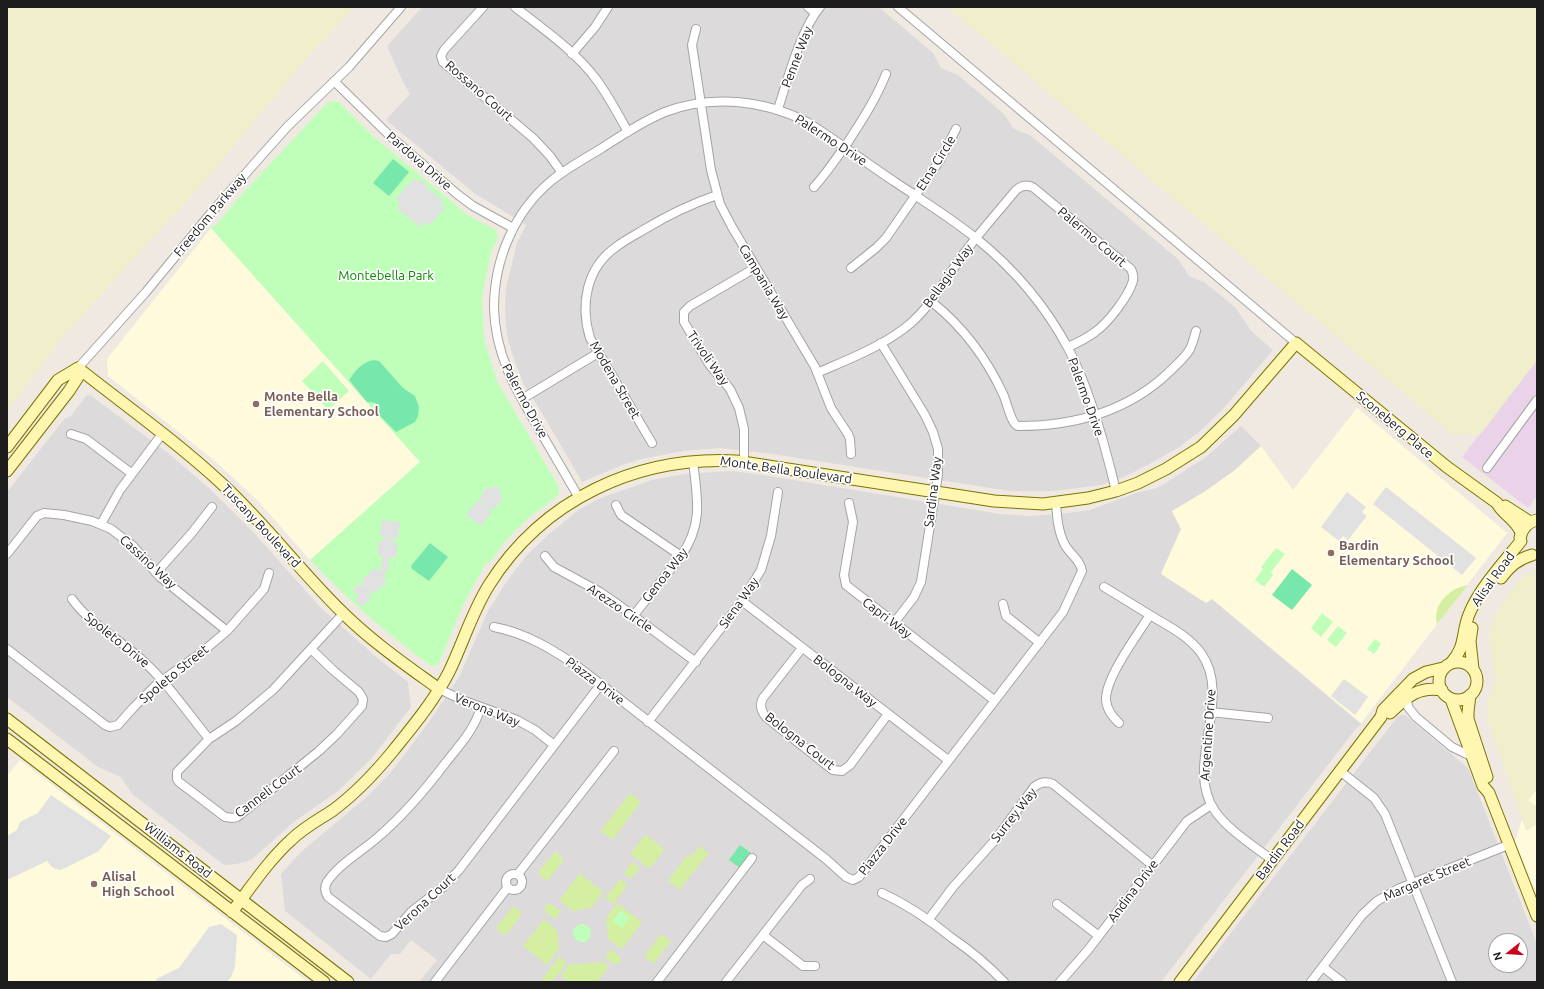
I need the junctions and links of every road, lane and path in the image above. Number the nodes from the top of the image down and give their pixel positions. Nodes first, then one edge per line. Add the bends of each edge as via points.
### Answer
1 (401, 7) edge
2 (483, 7) edge
3 (515, 7) edge
4 (608, 7) edge
5 (808, 7) edge
6 (898, 7) edge
7 (818, 10) edge
8 (696, 29) dead end
9 (572, 54) junction
10 (886, 74) dead end
11 (334, 81) junction
12 (700, 103) junction
13 (778, 109) junction
14 (956, 129) dead end
15 (628, 132) junction
16 (844, 148) junction
17 (562, 173) junction
18 (814, 187) dead end
19 (717, 195) junction
20 (915, 196) junction
21 (514, 228) junction
22 (976, 238) junction
23 (755, 268) junction
24 (852, 268) dead end
25 (932, 302) junction
26 (1196, 332) dead end
27 (1296, 343) junction
28 (881, 344) junction
29 (1068, 347) junction
30 (598, 353) junction
31 (78, 368) junction
32 (817, 373) junction
33 (522, 399) junction
34 (1537, 400) edge
35 (1095, 416) junction
36 (71, 434) dead end
37 (162, 434) junction
38 (652, 443) dead end
39 (7, 447) edge
40 (851, 454) dead end
41 (693, 461) junction
42 (744, 462) junction
43 (1487, 468) dead end
44 (7, 471) edge
45 (132, 473) junction
46 (1116, 491) junction
47 (778, 492) dead end
48 (935, 492) junction
49 (579, 498) junction
50 (849, 503) dead end
51 (1056, 503) junction
52 (1497, 503) junction
53 (616, 505) dead end
54 (212, 506) dead end
55 (1534, 521) edge
56 (101, 524) junction
57 (1521, 537) junction
58 (7, 554) edge
59 (1535, 555) edge
60 (545, 556) dead end
61 (681, 556) junction
62 (156, 573) junction
63 (269, 573) dead end
64 (1104, 587) dead end
65 (72, 599) dead end
66 (742, 601) junction
67 (1003, 604) dead end
68 (343, 614) junction
69 (634, 615) junction
70 (1150, 615) junction
71 (894, 623) junction
72 (494, 627) dead end
73 (227, 631) junction
74 (1040, 643) junction
75 (802, 648) junction
76 (7, 649) edge
77 (311, 649) junction
78 (696, 662) junction
79 (1447, 666) junction
80 (1473, 670) junction
81 (162, 680) junction
82 (601, 684) junction
83 (440, 689) junction
84 (1442, 690) junction
85 (1470, 695) junction
86 (1407, 697) junction
87 (1451, 699) junction
88 (994, 700) junction
89 (481, 707) junction
90 (1210, 712) junction
91 (888, 714) junction
92 (1381, 717) junction
93 (1268, 718) dead end
94 (7, 719) edge
95 (648, 722) junction
96 (1119, 724) dead end
97 (1464, 734) junction
98 (7, 739) edge
99 (209, 739) junction
100 (554, 745) junction
101 (1452, 747) junction
102 (614, 751) dead end
103 (1473, 757) junction
104 (948, 760) junction
105 (47, 770) junction
106 (1340, 771) junction
107 (1489, 793) junction
108 (1211, 806) junction
109 (166, 840) junction
110 (1508, 845) junction
111 (752, 858) dead end
112 (1272, 860) junction
113 (1152, 865) junction
114 (518, 874) junction
115 (810, 879) dead end
116 (1413, 883) junction
117 (508, 887) junction
118 (882, 893) dead end
119 (241, 900) junction
120 (1057, 904) dead end
121 (232, 912) junction
122 (1537, 916) edge
123 (929, 920) junction
124 (763, 935) junction
125 (1099, 936) junction
126 (815, 966) dead end
127 (1323, 967) junction
128 (1002, 981) edge
129 (324, 982) edge
130 (348, 982) edge
131 (435, 982) edge
132 (657, 982) edge
133 (726, 982) edge
134 (1060, 982) edge
135 (1180, 982) edge
136 (1311, 982) edge
137 (1342, 982) edge
138 (1452, 982) edge

1 - 11 street, Freedom Parkway
2 - 17 street, Rossano Court via 444,50 441,56 443,62 533,138
3 - 9 street
4 - 9 street
5 - 7 street
6 - 27 street
7 - 13 street, Penne Way via 798,50
8 - 12 street, Campania Way via 692,45
9 - 15 street via 596,79
10 - 16 street via 873,104
11 - 21 street, Pardova Drive via 390,136 457,194 473,206
11 - 31 street, Freedom Parkway via 252,166
12 - 13 street, Palermo Drive via 733,101
12 - 15 street, Palermo Drive via 666,112
12 - 19 street, Campania Way
13 - 16 street, Palermo Drive via 807,122
14 - 20 street, Etna Circle via 940,160
15 - 17 street, Palermo Drive
16 - 18 street
16 - 20 street, Palermo Drive
17 - 21 street, Palermo Drive via 540,192
19 - 23 street, Campania Way via 729,223
19 - 30 street, Modena Street via 656,222 615,247 602,260 589,283 585,311 590,338
20 - 22 street, Palermo Drive
20 - 24 street, Etna Circle via 881,244
21 - 33 street, Palermo Drive via 498,270 494,308 501,354
22 - 25 street, Bellagio Way
22 - 29 street, Palermo Drive via 1004,262 1028,288
22 - 29 street, Palermo Court via 1016,190 1021,186 1030,186 1131,269 1133,281 1111,317 1094,333
23 - 32 street, Campania Way
23 - 42 street, Trivoli Way via 690,306 683,315 684,322 703,356 730,389 739,408 744,429
25 - 28 street, Bellagio Way via 910,323
25 - 35 street via 955,322 976,347 998,383 1015,425 1048,425
26 - 35 street via 1190,349 1159,381 1128,402
27 - 46 street, Monte Bella Boulevard via 1234,415 1205,443 1166,470
27 - 52 street, Sconeberg Place via 1447,467
28 - 32 street, Bellagio Way
28 - 48 street, Sardina Way via 933,432 939,457
29 - 35 street, Palermo Drive via 1085,384
30 - 33 street
30 - 38 street, Modena Street
31 - 37 street, Tuscany Boulevard
31 - 39 street, Freedom Parkway via 58,380
31 - 44 street, Freedom Parkway via 78,377
32 - 40 street, Campania Way via 829,404 848,434
33 - 49 street, Palermo Drive
34 - 43 street
35 - 46 street, Palermo Drive
36 - 45 street via 86,438
37 - 45 street
37 - 68 street, Tuscany Boulevard via 220,482
41 - 42 street, Monte Bella Boulevard
41 - 49 street, Monte Bella Boulevard via 635,473
41 - 61 street, Genoa Way via 697,520 691,541
42 - 48 street, Monte Bella Boulevard
45 - 56 street
46 - 51 street, Monte Bella Boulevard
47 - 66 street, Siena Way via 767,554 761,570
48 - 51 street, Monte Bella Boulevard via 1011,503
48 - 71 street, Sardina Way via 920,582 914,597
49 - 83 street, Monte Bella Boulevard via 535,530 494,577 478,604
50 - 71 street, Capri Way via 852,522 844,574 846,585
51 - 74 street, Piazza Drive via 1062,539 1080,563 1082,571 1063,612
52 - 55 street, Sconeberg Place
52 - 57 street, Sconeberg Place via 1518,525
53 - 61 street via 621,515
54 - 62 street
55 - 57 street, Alisal Road via 1526,525
56 - 58 street, Cassino Way via 64,515 40,514
56 - 62 street, Cassino Way via 127,540
57 - 59 street, Alisal Road via 1526,550
57 - 79 street, Alisal Road via 1474,604 1467,621 1461,649
59 - 80 street, Alisal Road via 1521,559 1507,570 1477,612 1470,641
60 - 69 street, Arezzo Circle via 554,567 600,592
61 - 69 street, Genoa Way
62 - 73 street, Cassino Way
63 - 73 street, Spoleto Street via 264,590
64 - 70 street, Argentine Drive
65 - 81 street, Spoleto Drive via 79,609
66 - 75 street, Bologna Way
66 - 78 street, Siena Way
67 - 74 street via 1006,616
68 - 77 street, Canneli Court
68 - 83 street, Tuscany Boulevard via 395,657
69 - 78 street, Arezzo Circle
70 - 90 street, Argentine Drive via 1188,639 1206,660 1212,681
70 - 96 street via 1113,675 1108,688 1106,699 1109,711
71 - 88 street, Capri Way
72 - 82 street, Piazza Drive via 517,633 555,652
73 - 81 street, Spoleto Street via 202,653
74 - 88 street, Piazza Drive
75 - 91 street, Bologna Way
75 - 91 street, Bologna Court via 763,698 761,708 766,716 834,770 842,771 850,765
76 - 81 street, Spoleto Street via 110,727 120,724
77 - 99 street, Canneli Court via 262,700
77 - 99 street, Canneli Court via 360,692 362,706 319,751 237,817 224,817 177,780 179,769
78 - 95 street, Siena Way
79 - 80 street via 1457,662 1466,664
79 - 84 street via 1439,676
79 - 92 street, Bardin Road via 1413,679 1384,709
80 - 85 street via 1476,684
81 - 99 street, Spoleto Drive
82 - 95 street, Piazza Drive
82 - 100 street, Verona Court
83 - 89 street, Verona Way
83 - 119 street, Monte Bella Boulevard via 373,774 349,797 291,839 266,866
84 - 86 street, Bardin Road via 1418,691
84 - 87 street
85 - 87 street via 1458,700
85 - 107 street via 1468,719 1489,784
86 - 92 street, Bardin Road via 1387,715
86 - 101 street via 1411,712
87 - 97 street
88 - 104 street, Piazza Drive
89 - 100 street, Verona Way via 517,720
89 - 100 street, Verona Court via 469,733 417,800 326,883 328,897 380,936 392,934 411,912 449,882
90 - 93 street
90 - 108 street, Argentine Drive via 1204,776
91 - 104 street, Bologna Way
92 - 106 street, Bardin Road
94 - 109 street, Williams Road
95 - 104 street, Piazza Drive via 853,880 859,877
97 - 101 street via 1460,743
97 - 103 street
98 - 105 street, Williams Road
101 - 103 street
102 - 114 street
103 - 107 street via 1483,786
105 - 109 street via 58,766 139,829
105 - 121 street, Williams Road
106 - 112 street, Bardin Road
106 - 116 street via 1370,794 1381,808
107 - 110 street
108 - 112 street, Argentine Drive via 1227,824
108 - 113 street, Andina Drive via 1187,821
109 - 119 street, Williams Road
110 - 116 street, Margaret Street
110 - 122 street
111 - 132 street
112 - 135 street, Bardin Road
113 - 123 street, Surrey Way via 1054,784 1042,783 1034,787
113 - 125 street, Andina Drive
114 - 117 street via 507,878
114 - 117 street via 522,881 520,887 516,890
115 - 124 street via 802,885
116 - 127 street, Margaret Street via 1390,893 1372,905
116 - 138 street
117 - 131 street
118 - 123 street
119 - 121 street, Monte Bella Boulevard
119 - 130 street, Williams Road
120 - 125 street
121 - 129 street, Williams Road
123 - 128 street via 978,957
124 - 126 street via 803,966
124 - 133 street
125 - 134 street, Andina Drive
127 - 136 street, Margaret Street
127 - 137 street

